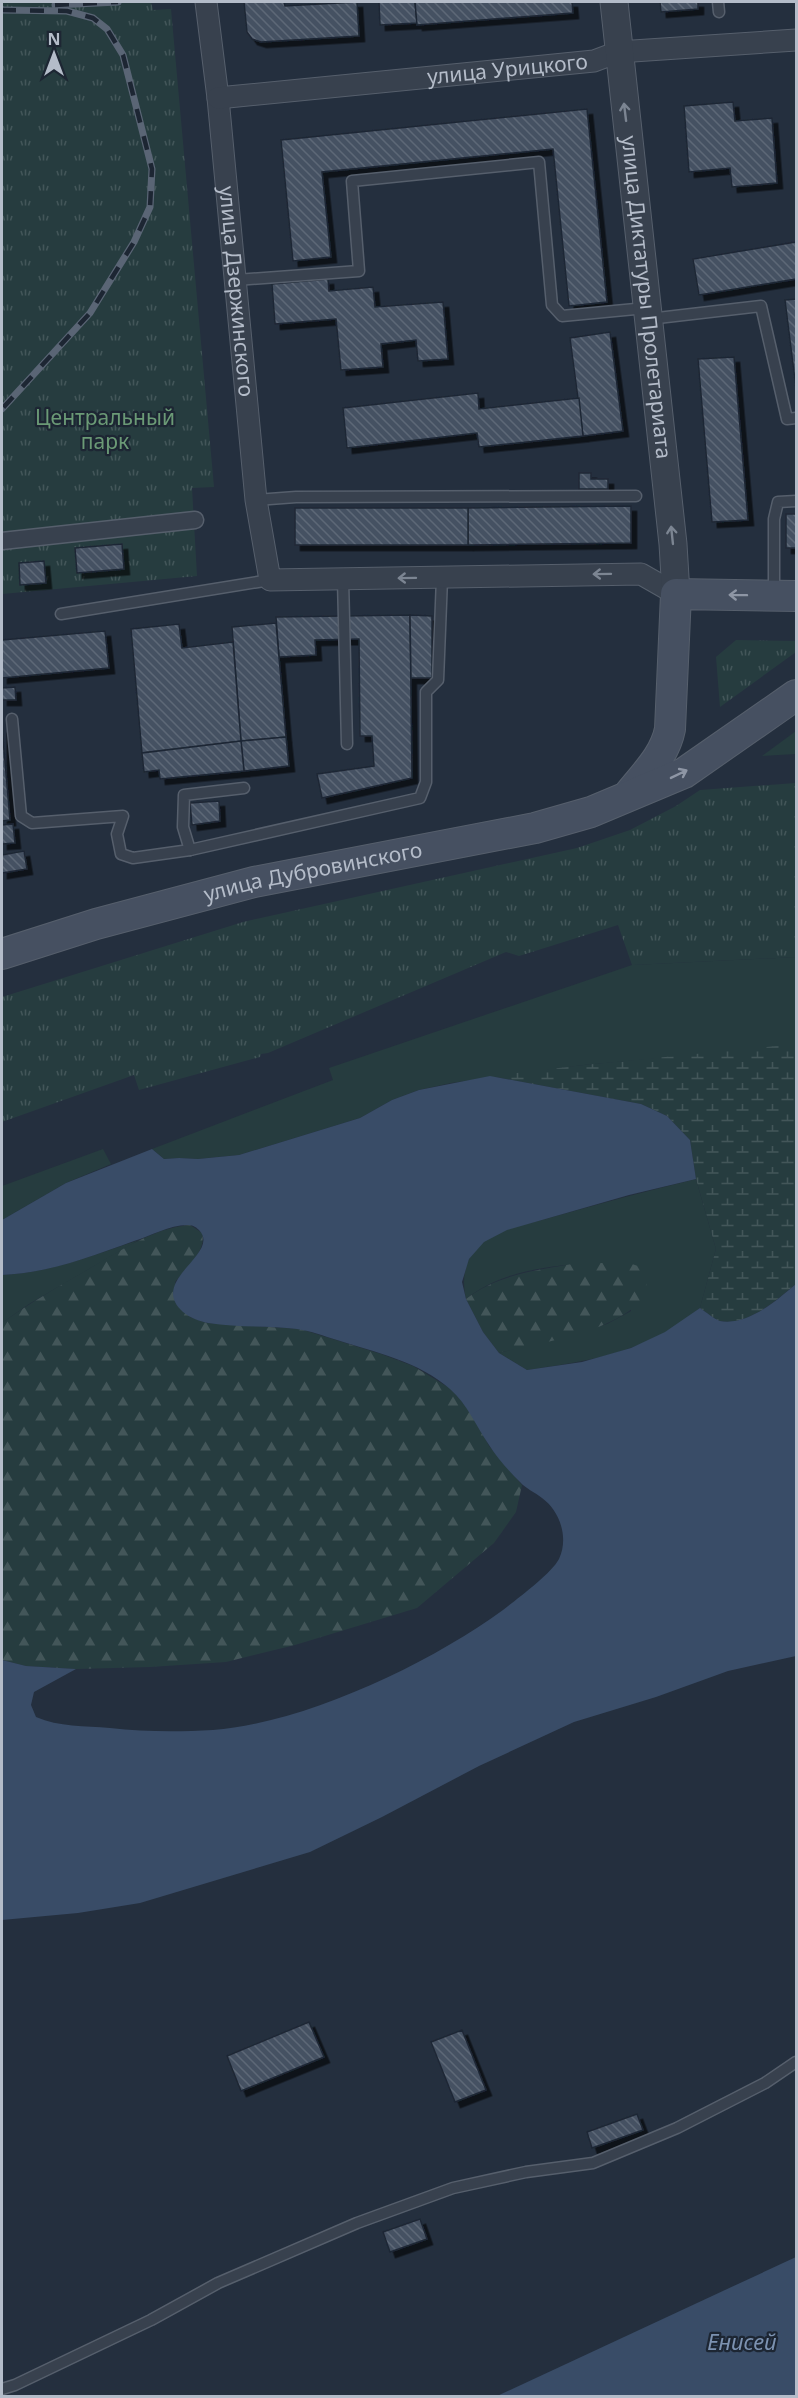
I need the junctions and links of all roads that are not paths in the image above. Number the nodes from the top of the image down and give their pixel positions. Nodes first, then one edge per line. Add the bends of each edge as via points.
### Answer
1 (206, 2) edge
2 (614, 2) edge
3 (796, 40) edge
4 (618, 52) junction
5 (218, 98) junction
6 (236, 280) junction
7 (648, 314) junction
8 (796, 418) edge
9 (636, 496) dead end
10 (256, 500) junction
11 (796, 501) edge
12 (195, 520) dead end
13 (2, 541) edge
14 (441, 578) junction
15 (343, 579) junction
16 (270, 580) junction
17 (676, 594) junction
18 (785, 596) edge
19 (61, 614) dead end
20 (796, 695) edge
21 (12, 719) dead end
22 (347, 744) dead end
23 (244, 788) dead end
24 (626, 797) junction
25 (190, 850) junction
26 (2, 954) edge
27 (796, 2062) edge
28 (2, 2390) edge

1 - 5 street, улица Дзержинского
2 - 4 street, улица Диктатуры Пролетариата
3 - 4 street, улица Урицкого
4 - 5 street, улица Урицкого via 594,61
7 -> 4 street, улица Диктатуры Пролетариата
5 - 6 street, улица Дзержинского
6 - 7 lane via 359,271 352,181 539,162 552,305 562,316
6 - 10 street, улица Дзержинского
7 - 8 lane via 761,306 787,419
17 -> 7 street, улица Диктатуры Пролетариата
9 - 10 lane
10 - 16 street, улица Дзержинского
11 - 18 lane via 778,501 774,519
12 - 13 street
14 -> 15 street
17 -> 14 street via 641,574
14 - 25 lane via 438,680 426,692 426,782 420,798
15 - 16 street
15 - 22 lane
16 - 19 lane
18 -> 17 main road
17 - 24 main road, улица Дубровинского via 668,742
24 -> 20 main road, улица Дубровинского via 684,772
21 - 25 lane via 21,816 32,823 123,816 117,834 121,854 133,858
23 - 25 lane via 184,795 183,826
24 - 26 main road, улица Дубровинского via 591,813 535,828 254,882 96,924
27 - 28 lane via 765,2083 677,2128 593,2163 453,2188 357,2223 218,2283 151,2320

